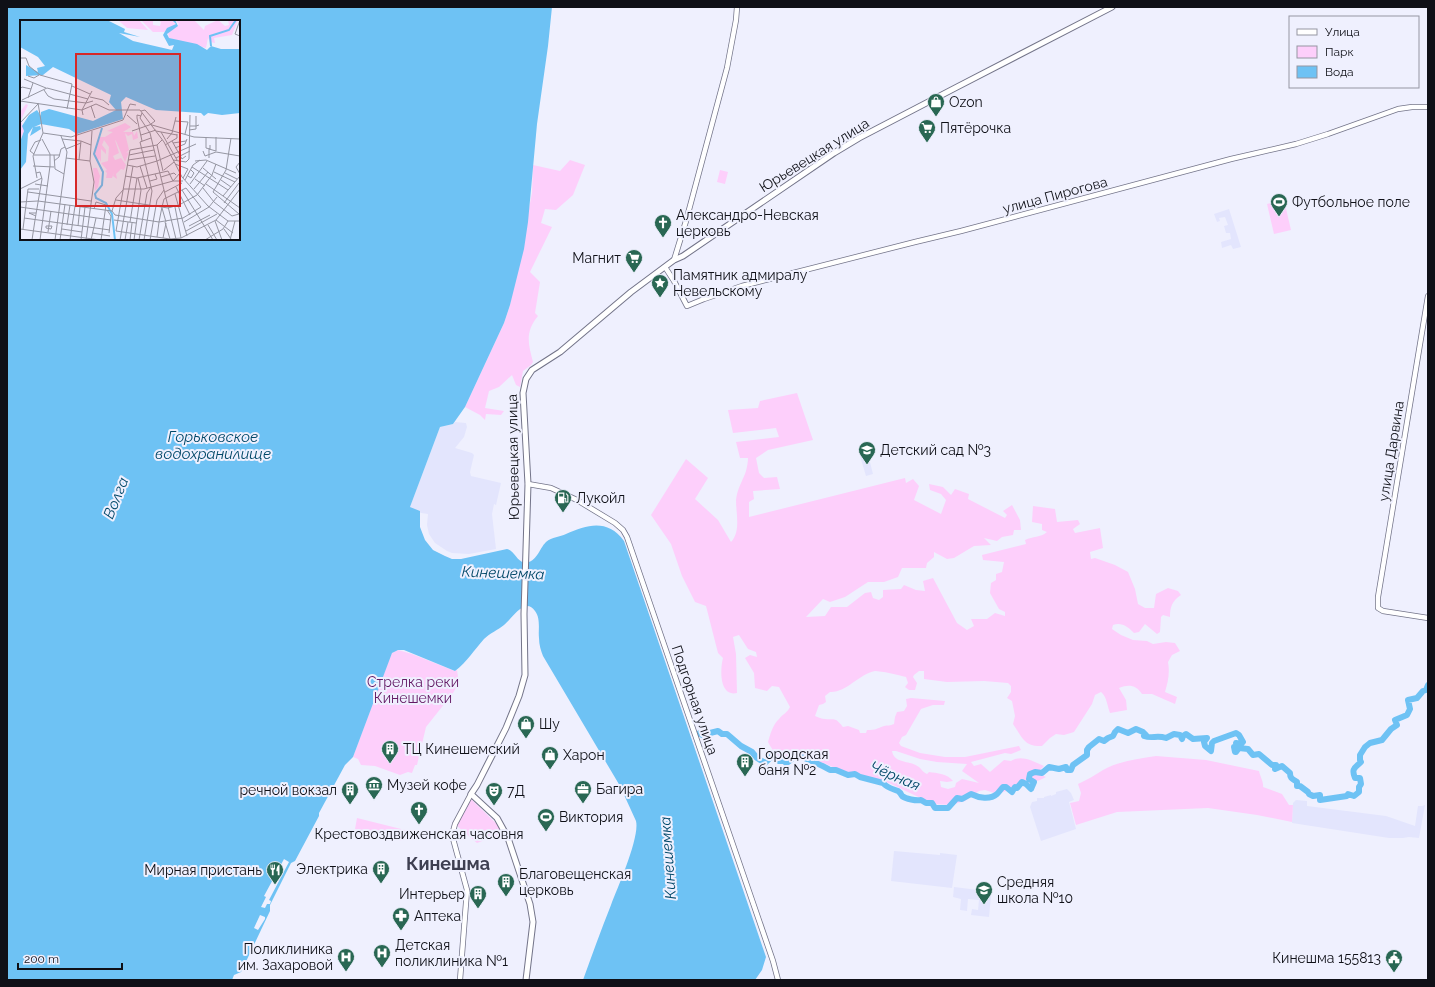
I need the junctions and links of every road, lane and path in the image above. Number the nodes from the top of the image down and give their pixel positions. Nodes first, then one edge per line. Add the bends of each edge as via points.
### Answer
1 (737, 7) edge
2 (1112, 7) edge
3 (1428, 107) edge
4 (674, 260) junction
5 (664, 267) junction
6 (1428, 296) edge
7 (528, 484) junction
8 (1428, 618) edge
9 (471, 794) junction
10 (460, 980) edge
11 (526, 980) edge
12 (778, 980) edge

1 - 4 street via 727,68
2 - 4 main road, Юрьевецкая улица via 957,86 834,153
3 - 5 street, улица Пирогова via 1398,109 1296,144 742,286 687,306
4 - 5 main road, Юрьевецкая улица
5 - 7 main road, Юрьевецкая улица via 560,352 528,374 523,393
6 - 8 street, улица Дарвина via 1378,597 1378,608 1392,613
7 - 9 main road, Юрьевецкая улица via 525,666 522,686 506,728
7 - 12 street, Подгорная улица via 551,488 572,498 615,523 627,537
9 - 10 street via 455,824 452,837 466,890
9 - 11 main road via 497,818 508,838 530,904 533,922

